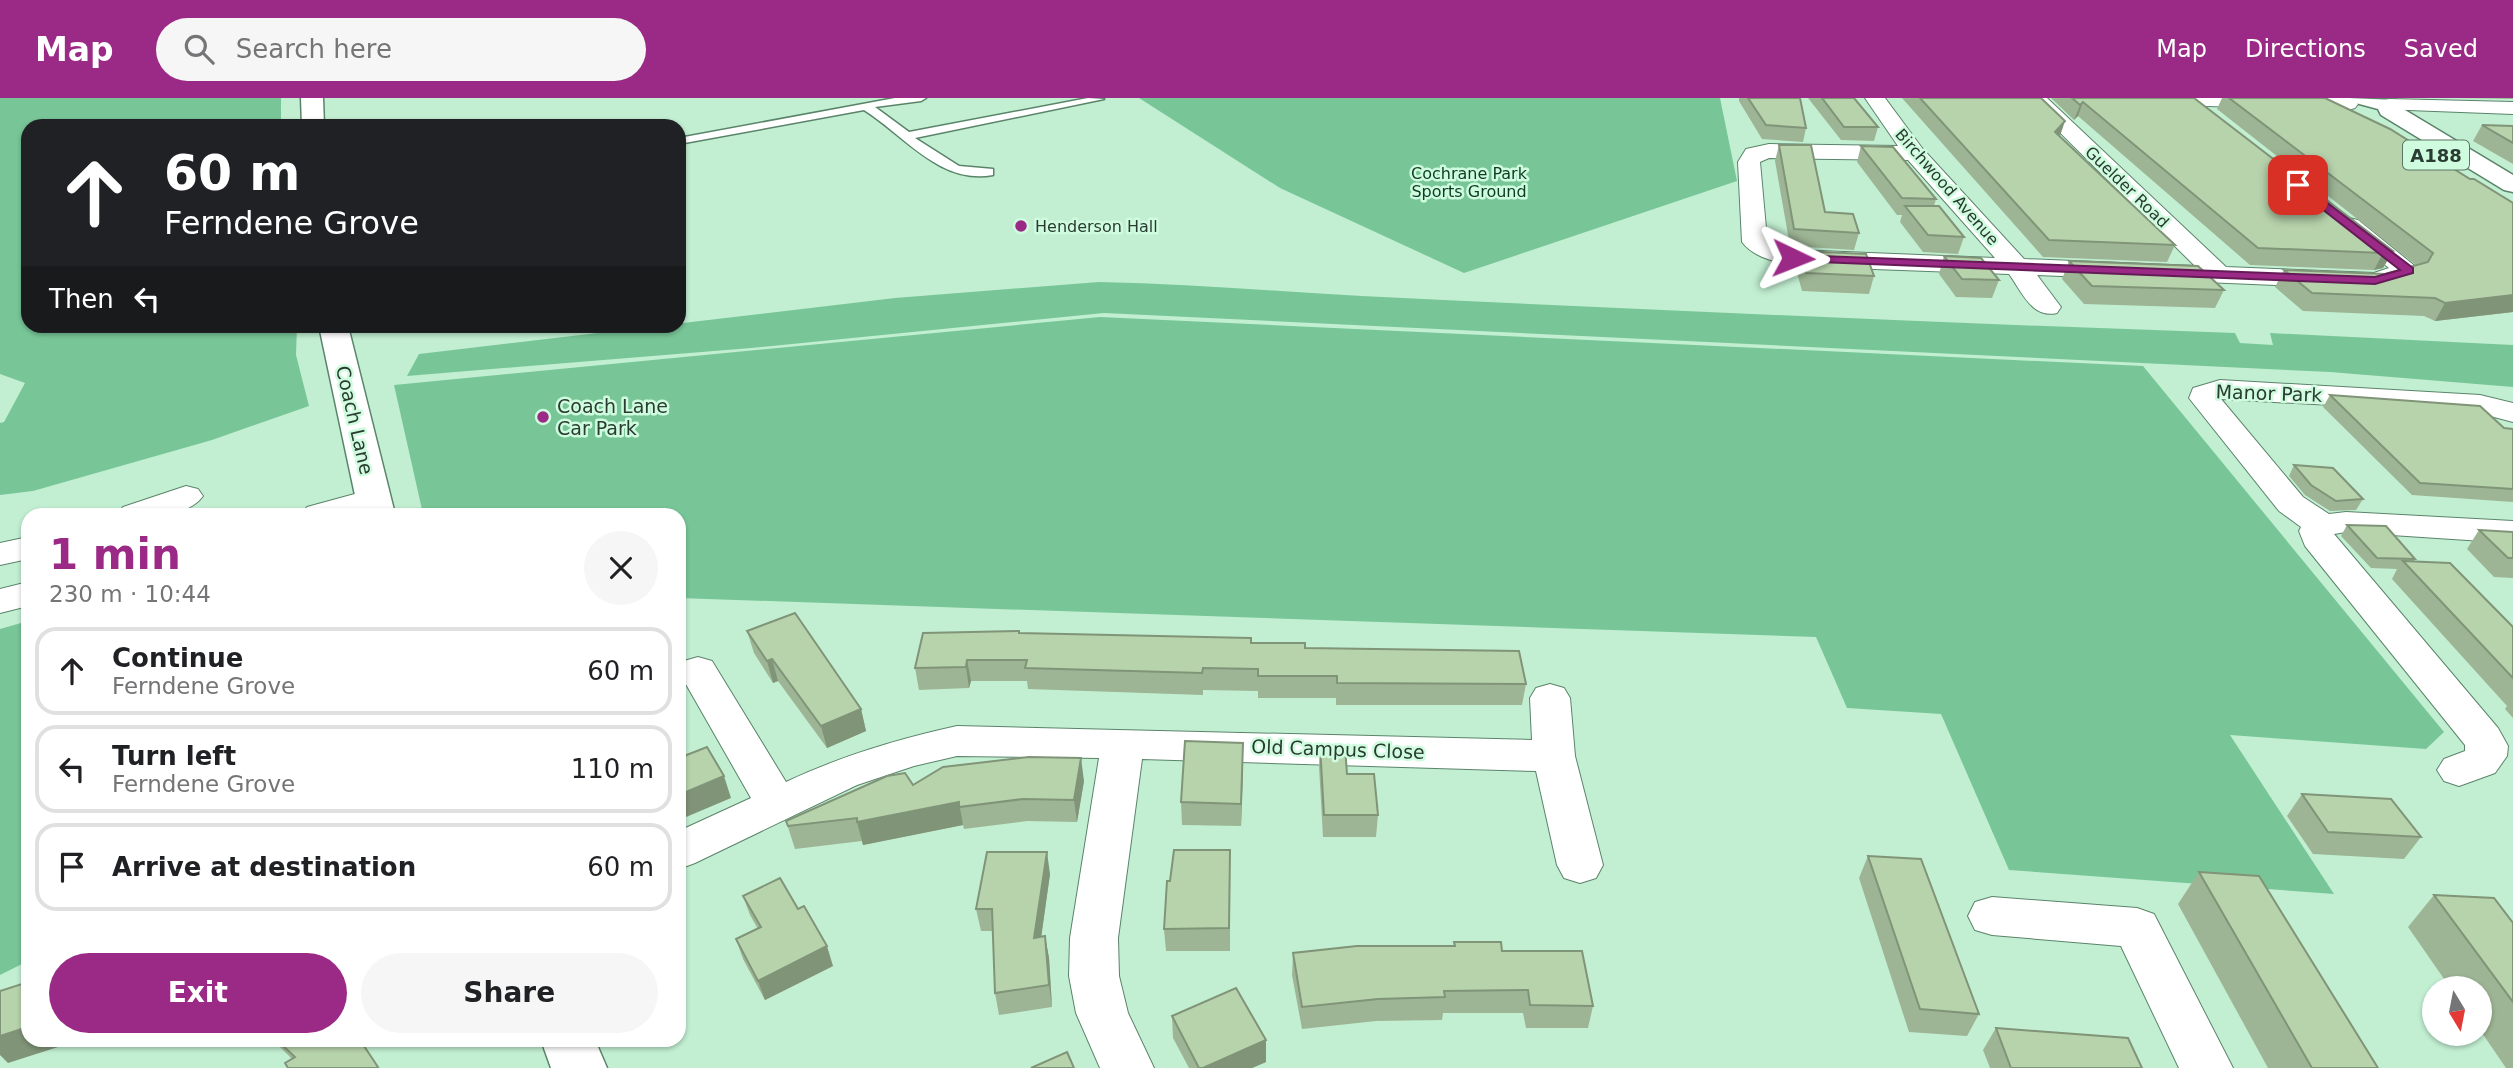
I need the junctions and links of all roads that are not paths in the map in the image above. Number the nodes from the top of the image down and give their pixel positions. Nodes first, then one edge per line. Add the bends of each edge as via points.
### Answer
1 (921, 98) edge
2 (1875, 98) edge
3 (2035, 98) edge
4 (2134, 98) edge
5 (314, 99) edge
6 (1099, 99) edge
7 (2186, 99) edge
8 (861, 102) edge
9 (2363, 102) edge
10 (2513, 108) edge
11 (313, 119) edge
12 (2220, 125) edge
13 (908, 136) junction
14 (686, 140) edge
15 (1914, 153) junction
16 (989, 172) dead end
17 (2513, 186) edge
18 (2513, 202) edge
19 (2331, 211) edge
20 (2017, 267) junction
21 (2220, 276) junction
22 (2047, 307) dead end
23 (335, 333) edge
24 (2513, 414) edge
25 (186, 496) dead end
26 (375, 507) edge
27 (152, 508) edge
28 (2322, 525) junction
29 (2513, 532) edge
30 (21, 550) edge
31 (0, 554) edge
32 (21, 595) edge
33 (0, 601) edge
34 (698, 670) dead end
35 (1550, 698) dead end
36 (1123, 743) junction
37 (1554, 756) junction
38 (2486, 764) edge
39 (777, 805) junction
40 (686, 848) edge
41 (1580, 865) dead end
42 (1992, 916) dead end
43 (571, 1047) edge
44 (579, 1068) edge
45 (1126, 1068) edge
46 (2206, 1068) edge

1 - 8 lane
2 - 15 street, Birchwood Avenue
3 - 21 street, Guelder Road
4 - 7 street
5 - 11 main road
6 - 13 lane
7 - 9 street
7 - 12 street
8 - 13 lane
8 - 14 lane
9 - 10 street
9 - 17 main road, A188
9 - 18 main road, A188
13 - 16 lane via 947,167
15 - 20 street, Birchwood Avenue
15 - 20 street via 1754,154 1749,162 1755,242 1793,258
19 - 21 street via 2409,271 2375,281
20 - 21 street
20 - 22 street, Birchwood Avenue
23 - 26 main road, Coach Lane
24 - 28 street, Manor Park via 2480,404 2220,389 2204,394 2291,504
25 - 27 street
28 - 29 street via 2346,522
28 - 38 street via 2316,531 2317,539 2478,729 2487,746
30 - 31 street
32 - 33 street
34 - 39 street
35 - 37 street
36 - 37 street, Old Campus Close
36 - 39 street, Old Campus Close via 957,741 842,774
36 - 45 street via 1094,938 1094,976 1102,1013
37 - 41 street
39 - 40 street, Old Campus Close
42 - 46 street via 2137,928
43 - 44 main road

